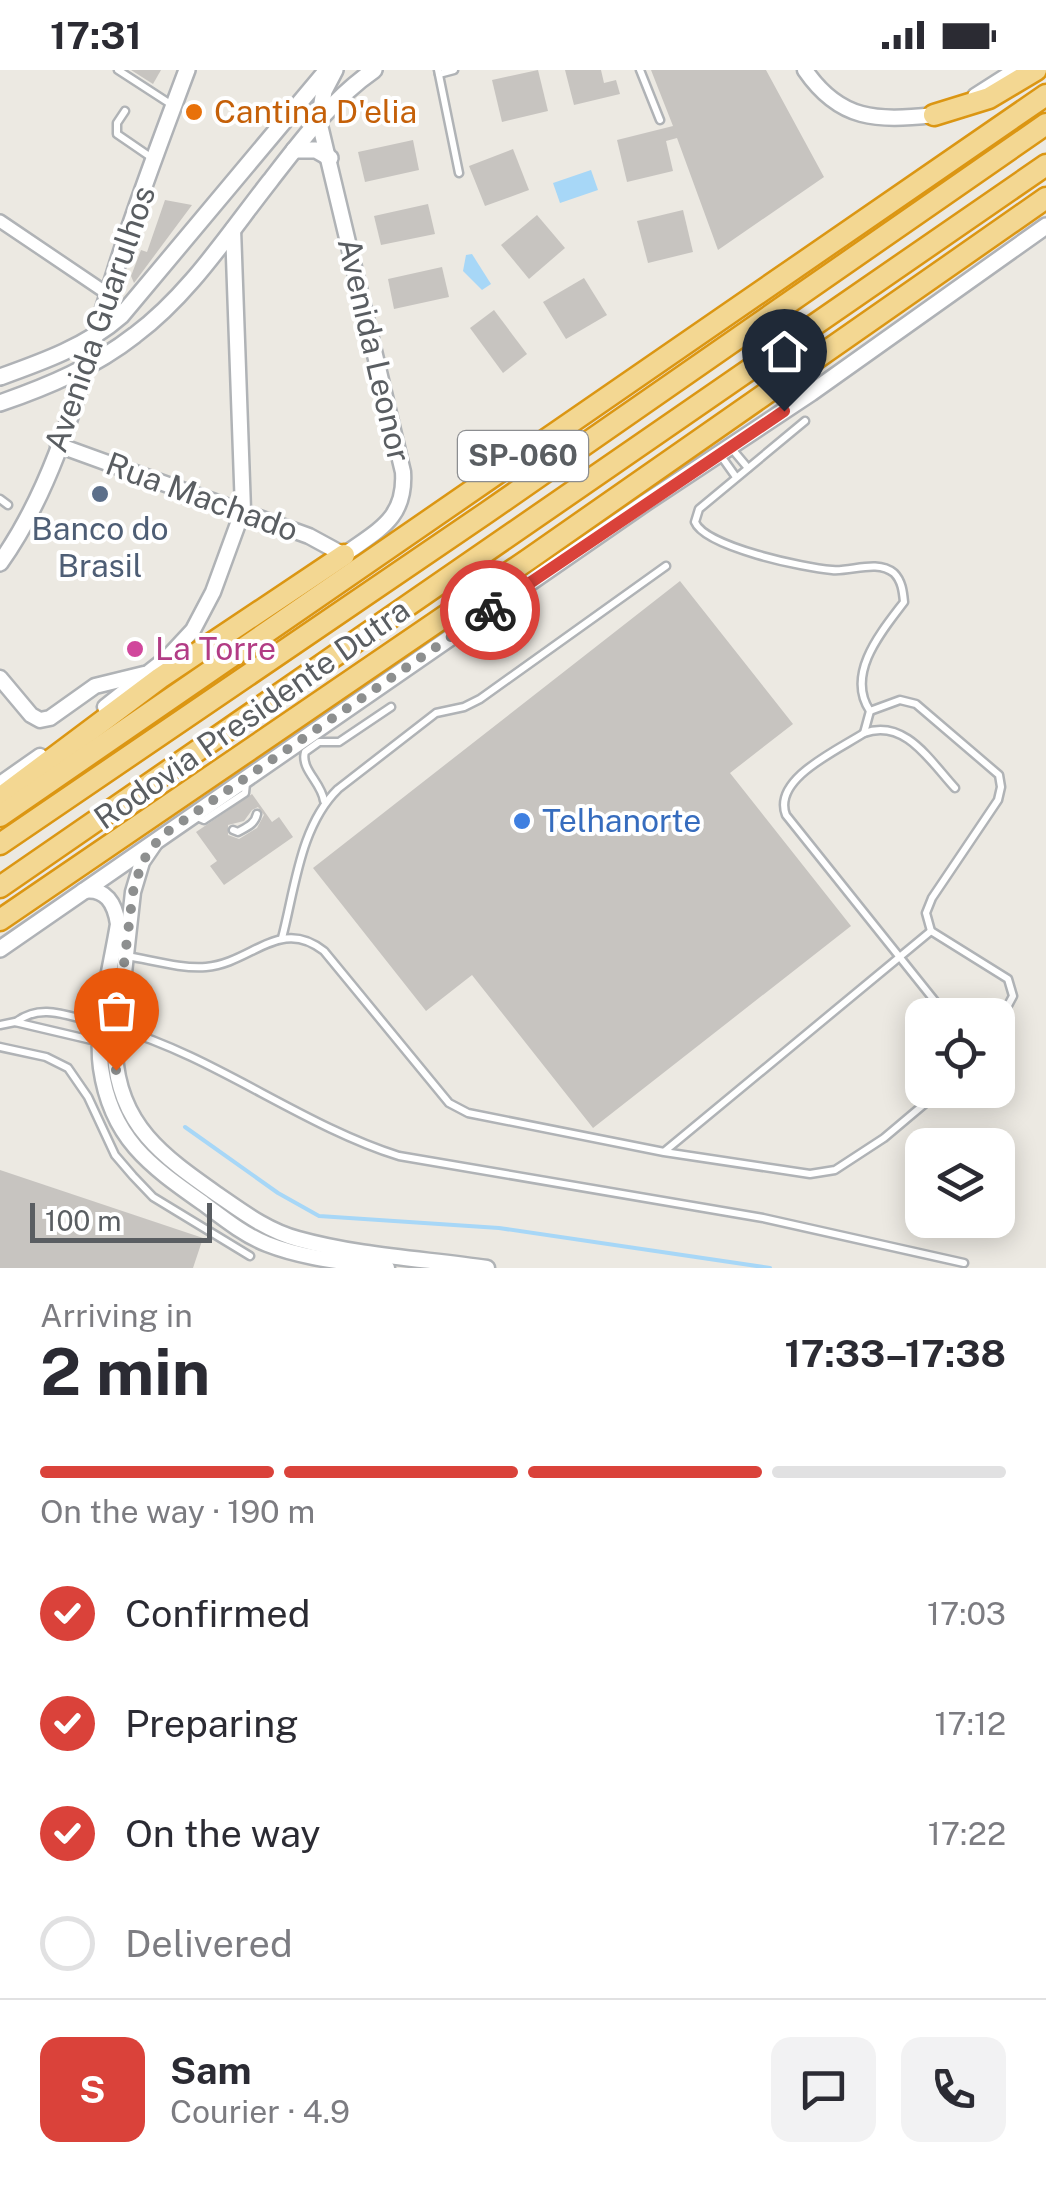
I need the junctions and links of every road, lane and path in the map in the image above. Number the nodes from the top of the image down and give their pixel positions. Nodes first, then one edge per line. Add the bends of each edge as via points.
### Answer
1 (118, 70) edge
2 (187, 70) edge
3 (326, 70) edge
4 (335, 70) edge
5 (374, 70) edge
6 (454, 70) edge
7 (640, 70) edge
8 (805, 70) edge
9 (1013, 70) edge
10 (1036, 70) edge
11 (439, 72) edge
12 (1046, 95) edge
13 (173, 106) junction
14 (125, 111) dead end
15 (934, 116) junction
16 (660, 120) dead end
17 (319, 121) junction
18 (1046, 124) edge
19 (294, 150) junction
20 (962, 153) junction
21 (330, 158) junction
22 (154, 160) junction
23 (1046, 165) edge
24 (459, 173) dead end
25 (1046, 198) edge
26 (0, 222) edge
27 (1046, 226) edge
28 (233, 229) junction
29 (161, 269) junction
30 (190, 280) junction
31 (108, 294) junction
32 (748, 331) junction
33 (95, 336) junction
34 (58, 355) junction
35 (1, 377) edge
36 (80, 377) junction
37 (0, 394) edge
38 (0, 403) edge
39 (805, 421) dead end
40 (58, 445) junction
41 (725, 451) junction
42 (748, 468) junction
43 (736, 477) junction
44 (0, 499) edge
45 (8, 505) dead end
46 (243, 510) junction
47 (344, 555) junction
48 (0, 562) edge
49 (666, 566) dead end
50 (150, 672) junction
51 (0, 678) edge
52 (391, 707) dead end
53 (870, 710) junction
54 (864, 733) junction
55 (263, 742) junction
56 (0, 784) edge
57 (955, 788) dead end
58 (0, 798) edge
59 (324, 802) junction
60 (257, 814) dead end
61 (0, 816) edge
62 (232, 830) dead end
63 (161, 836) junction
64 (0, 844) edge
65 (0, 887) edge
66 (83, 890) junction
67 (0, 901) edge
68 (0, 920) edge
69 (931, 930) junction
70 (282, 938) junction
71 (0, 949) edge
72 (126, 956) junction
73 (900, 959) junction
74 (932, 998) edge
75 (1012, 998) edge
76 (15, 1022) junction
77 (0, 1025) edge
78 (110, 1026) junction
79 (100, 1042) junction
80 (0, 1047) edge
81 (920, 1108) edge
82 (664, 1152) junction
83 (250, 1256) dead end
84 (964, 1263) dead end
85 (445, 1265) edge
86 (388, 1268) edge
87 (487, 1268) edge

1 - 13 lane
2 - 13 main road, Avenida Guarulhos
3 - 29 main road
4 - 17 main road
5 - 17 main road
6 - 11 lane
7 - 16 lane
8 - 15 street via 828,97 853,112 890,119
9 - 15 street
10 - 15 highway via 989,98
11 - 24 lane
12 - 20 highway, Rodovia Presidente Dutra / SP-060
13 - 22 main road, Avenida Guarulhos
14 - 22 lane via 117,134
17 - 19 main road
17 - 21 street, Avenida Leonor
18 - 32 highway, Rodovia Presidente Dutra / SP-060
19 - 21 main road
19 - 28 main road
20 - 32 highway via 910,205 794,285
20 - 61 highway, Rodovia Presidente Dutra / SP-060
21 - 47 street, Avenida Leonor via 404,488 390,520
22 - 31 main road, Avenida Guarulhos
23 - 65 highway, Rodovia Presidente Dutra / SP-060
25 - 55 highway, Rodovia Presidente Dutra / SP-060
26 - 31 street
27 - 41 main road
28 - 30 main road
28 - 46 street
29 - 30 main road via 166,284
29 - 33 main road
30 - 36 main road via 137,334
31 - 33 main road, Avenida Guarulhos
32 - 64 highway, Rodovia Presidente Dutra / SP-060
33 - 34 main road
33 - 36 main road, Avenida Guarulhos
34 - 35 main road
34 - 36 main road
35 - 37 main road
36 - 38 main road
36 - 40 main road, Avenida Guarulhos
39 - 42 lane
40 - 46 street, Rua Machado
40 - 48 main road, Avenida Guarulhos via 27,521
41 - 42 lane
41 - 43 lane
41 - 63 main road via 247,789
42 - 43 lane
43 - 53 lane via 699,509 695,522 702,534 834,571 876,566 893,572 904,602 873,643 862,694
44 - 45 lane
46 - 47 street, Rua Machado
46 - 50 street via 204,612
47 - 58 highway via 160,678
49 - 59 lane via 472,704 436,714
50 - 51 street via 95,686 40,720
50 - 56 street
52 - 59 lane via 339,742 319,742 305,752 302,759
53 - 54 lane
53 - 69 lane via 900,700 916,704 998,775 998,800 932,898 926,913
54 - 57 lane via 900,733
54 - 73 lane via 790,783 782,802
55 - 67 highway via 214,758
55 - 68 highway, Rodovia Presidente Dutra / SP-060
59 - 70 lane
60 - 62 lane via 247,828
63 - 66 main road
63 - 72 street via 136,876
66 - 71 main road
66 - 78 street via 106,895 117,917
69 - 73 lane
69 - 75 lane via 1008,979
70 - 72 lane via 201,968
70 - 82 lane via 303,938 324,951 442,1097 460,1110
72 - 78 street
73 - 74 lane
73 - 82 lane
76 - 77 lane
76 - 78 lane via 42,1010
76 - 79 lane
78 - 79 street
78 - 84 lane via 400,1156 763,1218
78 - 85 street via 132,1116 152,1144 190,1175 253,1219 297,1239
79 - 86 street via 116,1122 155,1169 266,1244
80 - 83 lane via 68,1068 116,1155 153,1197
81 - 82 lane via 828,1172
85 - 87 street

